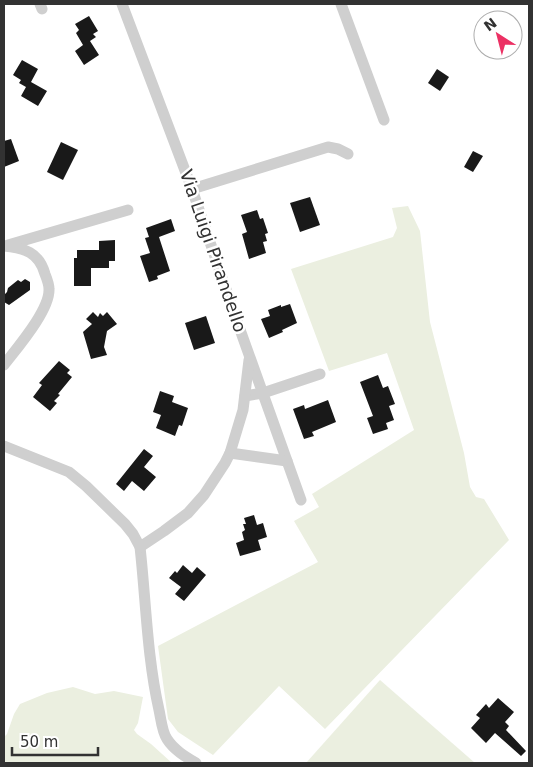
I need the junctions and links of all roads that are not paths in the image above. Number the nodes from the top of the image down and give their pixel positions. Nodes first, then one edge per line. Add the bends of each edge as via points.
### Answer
1 (122, 4) edge
2 (340, 4) edge
3 (384, 120) dead end
4 (348, 154) dead end
5 (192, 189) junction
6 (128, 210) dead end
7 (4, 246) edge
8 (250, 356) junction
9 (4, 365) edge
10 (320, 374) dead end
11 (263, 393) junction
12 (245, 396) junction
13 (4, 446) edge
14 (230, 453) junction
15 (287, 460) junction
16 (301, 500) dead end
17 (140, 547) junction
18 (196, 763) edge

1 - 5 street, Via Luigi Pirandello
2 - 3 street
4 - 5 street via 328,147
5 - 8 street, Via Luigi Pirandello
6 - 7 street
7 - 9 street via 34,254 44,268 50,289 47,303
8 - 11 street, Via Luigi Pirandello
8 - 12 street
10 - 11 street
11 - 12 street
11 - 15 street, Via Luigi Pirandello
12 - 14 street
13 - 17 street via 69,472 125,524
14 - 15 street
14 - 17 street via 204,495 188,513
15 - 16 street, Via Luigi Pirandello
17 - 18 street via 151,661 166,739

